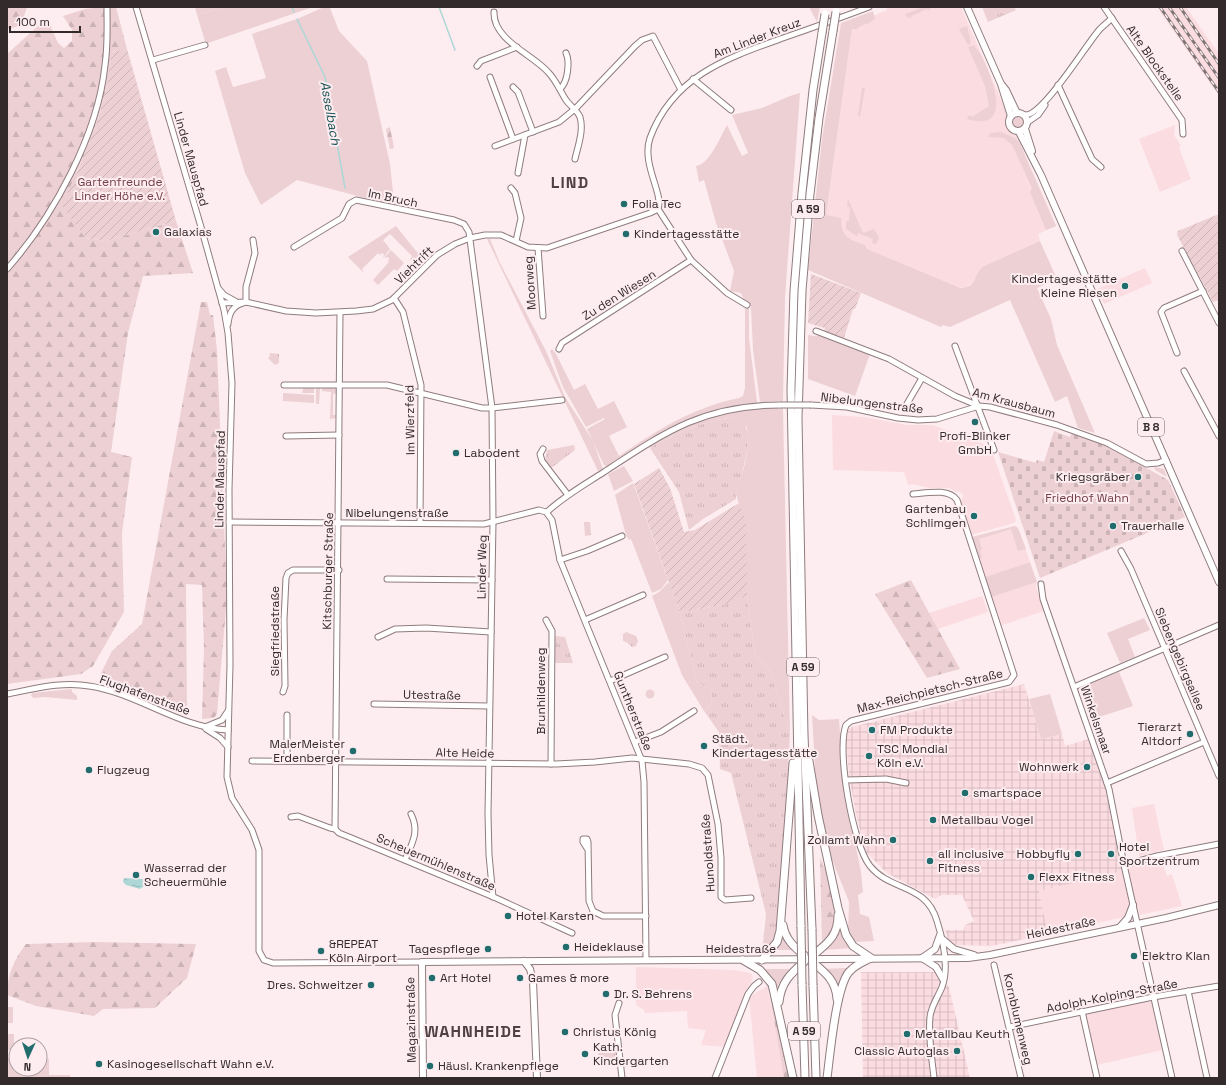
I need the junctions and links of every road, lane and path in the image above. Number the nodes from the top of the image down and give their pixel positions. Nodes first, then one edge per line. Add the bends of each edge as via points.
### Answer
1 (106, 7) edge
2 (136, 7) edge
3 (869, 7) edge
4 (967, 7) edge
5 (1104, 7) edge
6 (836, 10) edge
7 (826, 11) edge
8 (494, 12) dead end
9 (1112, 18) junction
10 (205, 45) dead end
11 (517, 47) junction
12 (566, 53) dead end
13 (153, 60) junction
14 (477, 66) dead end
15 (490, 77) dead end
16 (694, 79) junction
17 (1058, 85) junction
18 (513, 87) dead end
19 (560, 89) junction
20 (681, 90) junction
21 (1046, 100) junction
22 (574, 109) junction
23 (731, 110) dead end
24 (1014, 114) junction
25 (1024, 115) junction
26 (1028, 122) junction
27 (1022, 130) junction
28 (533, 132) junction
29 (1183, 134) dead end
30 (525, 135) junction
31 (513, 139) junction
32 (495, 146) dead end
33 (575, 159) dead end
34 (1101, 167) dead end
35 (518, 173) dead end
36 (511, 188) dead end
37 (658, 209) junction
38 (470, 238) junction
39 (253, 240) dead end
40 (516, 241) junction
41 (294, 247) dead end
42 (538, 248) junction
43 (1182, 251) dead end
44 (691, 260) junction
45 (7, 269) edge
46 (216, 284) junction
47 (1203, 291) junction
48 (394, 298) junction
49 (236, 302) junction
50 (247, 302) junction
51 (222, 303) junction
52 (747, 305) dead end
53 (340, 312) junction
54 (543, 316) dead end
55 (1219, 323) edge
56 (227, 325) junction
57 (816, 331) dead end
58 (955, 346) dead end
59 (559, 349) dead end
60 (1177, 353) dead end
61 (1184, 371) dead end
62 (922, 378) junction
63 (340, 384) junction
64 (284, 385) dead end
65 (421, 393) junction
66 (562, 400) dead end
67 (979, 406) junction
68 (492, 408) junction
69 (904, 408) dead end
70 (339, 435) junction
71 (286, 436) dead end
72 (1219, 436) edge
73 (543, 449) dead end
74 (994, 450) dead end
75 (1166, 460) junction
76 (914, 494) dead end
77 (568, 495) junction
78 (547, 512) junction
79 (229, 522) junction
80 (493, 522) junction
81 (339, 523) junction
82 (420, 523) junction
83 (622, 536) dead end
84 (1121, 551) dead end
85 (560, 560) junction
86 (339, 570) junction
87 (1218, 575) edge
88 (387, 579) dead end
89 (492, 580) junction
90 (1219, 582) edge
91 (1041, 584) dead end
92 (643, 595) dead end
93 (546, 620) dead end
94 (585, 620) junction
95 (1219, 625) edge
96 (491, 632) junction
97 (378, 637) dead end
98 (1165, 649) junction
99 (665, 657) dead end
100 (610, 681) junction
101 (1074, 687) junction
102 (283, 692) dead end
103 (7, 694) edge
104 (374, 704) dead end
105 (489, 706) junction
106 (229, 710) junction
107 (694, 711) dead end
108 (287, 715) dead end
109 (796, 721) junction
110 (204, 728) junction
111 (228, 730) junction
112 (804, 736) junction
113 (635, 742) junction
114 (1204, 742) junction
115 (228, 747) junction
116 (252, 761) dead end
117 (287, 761) junction
118 (642, 761) junction
119 (337, 762) junction
120 (489, 763) junction
121 (551, 764) junction
122 (1219, 776) edge
123 (846, 780) junction
124 (906, 783) dead end
125 (1107, 783) junction
126 (411, 814) dead end
127 (291, 816) dead end
128 (335, 829) junction
129 (1219, 844) edge
130 (588, 850) dead end
131 (405, 860) junction
132 (1124, 864) junction
133 (493, 897) junction
134 (751, 898) dead end
135 (1133, 905) junction
136 (1219, 905) edge
137 (838, 908) junction
138 (782, 915) junction
139 (646, 916) junction
140 (1137, 924) junction
141 (1119, 928) junction
142 (572, 933) dead end
143 (940, 937) junction
144 (261, 956) joint
145 (979, 957) junction
146 (870, 958) junction
147 (922, 958) junction
148 (944, 958) junction
149 (809, 959) junction
150 (646, 960) junction
151 (743, 960) junction
152 (762, 960) junction
153 (524, 961) junction
154 (542, 961) junction
155 (422, 962) junction
156 (994, 965) dead end
157 (943, 979) junction
158 (533, 982) junction
159 (759, 982) dead end
160 (1219, 986) edge
161 (1188, 991) junction
162 (1153, 997) junction
163 (619, 1003) dead end
164 (838, 1003) junction
165 (778, 1007) junction
166 (1082, 1011) junction
167 (1010, 1027) junction
168 (423, 1078) edge
169 (537, 1078) edge
170 (622, 1078) edge
171 (715, 1078) edge
172 (794, 1078) edge
173 (806, 1078) edge
174 (816, 1078) edge
175 (827, 1078) edge
176 (934, 1078) edge
177 (1021, 1078) edge
178 (1097, 1078) edge
179 (1172, 1078) edge
180 (1207, 1078) edge

1 - 45 street via 105,65 98,103 85,139 52,205 25,247
2 - 13 street, Linder Mauspfad
3 - 16 street, Am Linder Kreuz via 742,52 716,64
4 - 24 main road, B 8
5 - 9 street
6 - 112 highway, A 59, bridge via 818,118 802,291 798,418
7 - 109 highway, A 59, bridge via 813,90 794,291 791,382
8 - 11 street via 498,28
9 - 17 street, Alte Blockstelle via 1100,29
9 - 29 street, Alte Blockstelle via 1182,120
10 - 13 street
11 - 14 street via 481,61
11 - 19 street via 545,69
12 - 19 street via 568,61 565,80
13 - 46 street, Linder Mauspfad
15 - 31 street
16 - 20 street, Am Linder Kreuz
16 - 23 street
17 - 21 street, Alte Blockstelle
17 - 34 street via 1092,159
18 - 28 street via 518,92
19 - 22 street
20 - 22 street via 653,36 635,46
20 - 37 street, Am Linder Kreuz via 665,110 649,143 647,158 659,199
21 - 25 street, Alte Blockstelle via 1033,113
21 - 26 street, Alte Blockstelle via 1038,115
22 - 28 street via 556,124
22 - 33 street via 581,122
24 - 25 main road
24 - 27 main road, B 8 via 1009,120 1009,126 1012,130
25 - 26 main road
26 - 27 main road
27 - 75 main road, B 8
28 - 30 street
30 - 31 street
30 - 35 street
31 - 32 street
36 - 40 street via 515,193 521,218
37 - 42 street, Viehtrift via 557,246
37 - 44 street, Am Linder Kreuz
38 - 40 street, Viehtrift via 496,235
38 - 41 street, Im Bruch via 467,226 454,220 356,200 349,204 342,218
38 - 48 street, Viehtrift via 437,255
38 - 68 street, Linder Weg
39 - 50 street via 255,252 246,287
40 - 42 street, Viehtrift
42 - 54 street, Moorweg
43 - 47 street
44 - 52 street, Am Linder Kreuz via 727,293
44 - 59 street, Zu den Wiesen via 562,343
46 - 49 street via 224,295
46 - 51 street, Linder Mauspfad
47 - 55 street
47 - 60 street via 1164,308 1161,312
48 - 53 street, Viehtrift via 376,308
48 - 65 street, Im Wierzfeld via 404,312
49 - 50 street, Viehtrift
49 - 51 street, Viehtrift
50 - 53 street, Viehtrift via 294,312
50 - 56 street via 237,305 232,310
51 - 56 street, Linder Mauspfad
53 - 63 street, Kitschburger Straße
56 - 79 street, Linder Mauspfad via 232,383
57 - 62 street, Am Krausbaum via 883,356
58 - 67 street
61 - 72 street
62 - 67 street, Am Krausbaum
62 - 69 street
63 - 64 street
63 - 65 street via 387,385
63 - 70 street, Kitschburger Straße
65 - 68 street via 482,408
65 - 82 street, Im Wierzfeld
66 - 68 street
67 - 74 street
67 - 75 street, Am Krausbaum via 1062,426 1107,443 1146,464
67 - 77 street, Nibelungenstraße, bridge via 937,419 918,420 847,407 811,405 736,408 688,422 662,435
68 - 80 street, Linder Weg
70 - 71 street
70 - 81 street, Kitschburger Straße
73 - 77 street via 540,454 542,461
75 - 87 main road, B 8
76 - 123 street, Max-Reichpietsch-Straße via 946,493 953,495 957,500 1014,675 1009,682 848,722 842,741
77 - 78 street, Nibelungenstraße
78 - 80 street, Nibelungenstraße via 539,510
78 - 85 street, Guntherstraße via 552,520
79 - 81 street, Nibelungenstraße
79 - 106 street, Linder Mauspfad
80 - 82 street, Nibelungenstraße
80 - 89 street, Linder Weg
81 - 82 street, Nibelungenstraße
81 - 86 street, Kitschburger Straße
83 - 85 street
84 - 98 street, Siebengebirgsallee
85 - 94 street, Guntherstraße
86 - 102 street, Siegfriedstraße via 299,570 288,573 285,589
86 - 119 street, Kitschburger Straße
87 - 90 main road, B 8
88 - 89 street
89 - 96 street, Linder Weg
91 - 101 street, Winkelsmaar via 1043,599
92 - 94 street
93 - 121 street, Brunhildenweg via 552,631
94 - 100 street, Guntherstraße
95 - 98 street
96 - 97 street via 395,629
96 - 105 street, Linder Weg
98 - 101 street
98 - 114 street, Siebengebirgsallee
99 - 100 street
100 - 113 street, Guntherstraße
101 - 125 street, Winkelsmaar
103 - 110 street, Flughafenstraße via 57,685 88,686 123,695
104 - 105 street, Utestraße
105 - 120 street, Linder Weg
106 - 110 street via 222,720
106 - 111 street, Linder Mauspfad
107 - 113 street via 661,732
108 - 117 street
109 - 138 highway
109 - 173 highway, A 59, bridge
110 - 111 street, Flughafenstraße
110 - 115 street, Flughafenstraße via 220,738
111 - 115 street, Linder Mauspfad
112 - 137 highway
112 - 174 highway, A 59, bridge
113 - 118 street, Guntherstraße
114 - 122 street, Siebengebirgsallee
114 - 125 street
115 - 144 street, Linder Mauspfad via 227,777 231,794 252,830 259,850
116 - 117 street, Alte Heide
117 - 119 street, Alte Heide
118 - 121 street, Alte Heide via 632,758
118 - 134 street, Hunoldstraße via 689,764 705,771 711,784 718,824 721,897 725,900
118 - 139 street, Guntherstraße
119 - 120 street, Alte Heide
119 - 128 street, Kitschburger Straße
120 - 121 street, Alte Heide
120 - 133 street, Linder Weg via 488,838
123 - 124 street via 886,779
123 - 143 street, Max-Reichpietsch-Straße via 856,837 862,854 870,866 885,879 927,900 935,912
125 - 132 street, Winkelsmaar
126 - 131 street via 416,824 415,835
127 - 128 street, Scheuermühlenstraße
128 - 131 street, Scheuermühlenstraße
129 - 132 street
130 - 139 street via 589,901 593,911 603,916
131 - 133 street, Scheuermühlenstraße
132 - 135 street, Winkelsmaar
133 - 142 street, Scheuermühlenstraße
135 - 140 street, Winkelsmaar
135 - 141 main road via 1128,918
136 - 140 main road, Heidestraße
137 - 146 highway via 846,935 853,946
137 - 149 highway via 838,925 833,937
138 - 149 highway via 784,932
138 - 152 highway via 777,942
139 - 150 street, Guntherstraße
140 - 141 main road, Heidestraße
140 - 162 street, Winkelsmaar
141 - 145 main road, Heidestraße
143 - 145 main road via 954,949
143 - 147 main road via 935,949
143 - 148 street, Max-Reichpietsch-Straße
144 - 155 street, Heidestraße via 273,963
145 - 148 main road, Heidestraße
146 - 147 main road, Heidestraße
146 - 149 main road, Heidestraße
146 - 164 highway via 849,972 844,980
147 - 148 main road, Heidestraße
147 - 157 main road via 936,967
148 - 157 street, Max-Reichpietsch-Straße
149 - 152 main road, Heidestraße
149 - 164 highway via 832,979 837,990
149 - 165 highway via 785,980 780,990
150 - 151 main road, Heidestraße
150 - 154 main road, Heidestraße
151 - 152 main road, Heidestraße
151 - 165 highway via 766,975 772,984
153 - 154 main road, Heidestraße
153 - 155 main road, Heidestraße
153 - 158 main road via 530,969
154 - 158 main road via 535,969
155 - 168 main road, Magazinstraße
156 - 167 street, Kornblumenweg
157 - 176 street, Max-Reichpietsch-Straße via 930,1017
158 - 169 main road
159 - 171 street via 748,994
160 - 161 street, Adolph-Kolping-Straße
161 - 162 street, Adolph-Kolping-Straße
161 - 180 street
162 - 166 street, Adolph-Kolping-Straße
162 - 179 street, Winkelsmaar
163 - 170 street via 615,1015
164 - 175 highway
165 - 172 highway
166 - 167 street, Adolph-Kolping-Straße
166 - 178 street
167 - 177 street, Kornblumenweg

